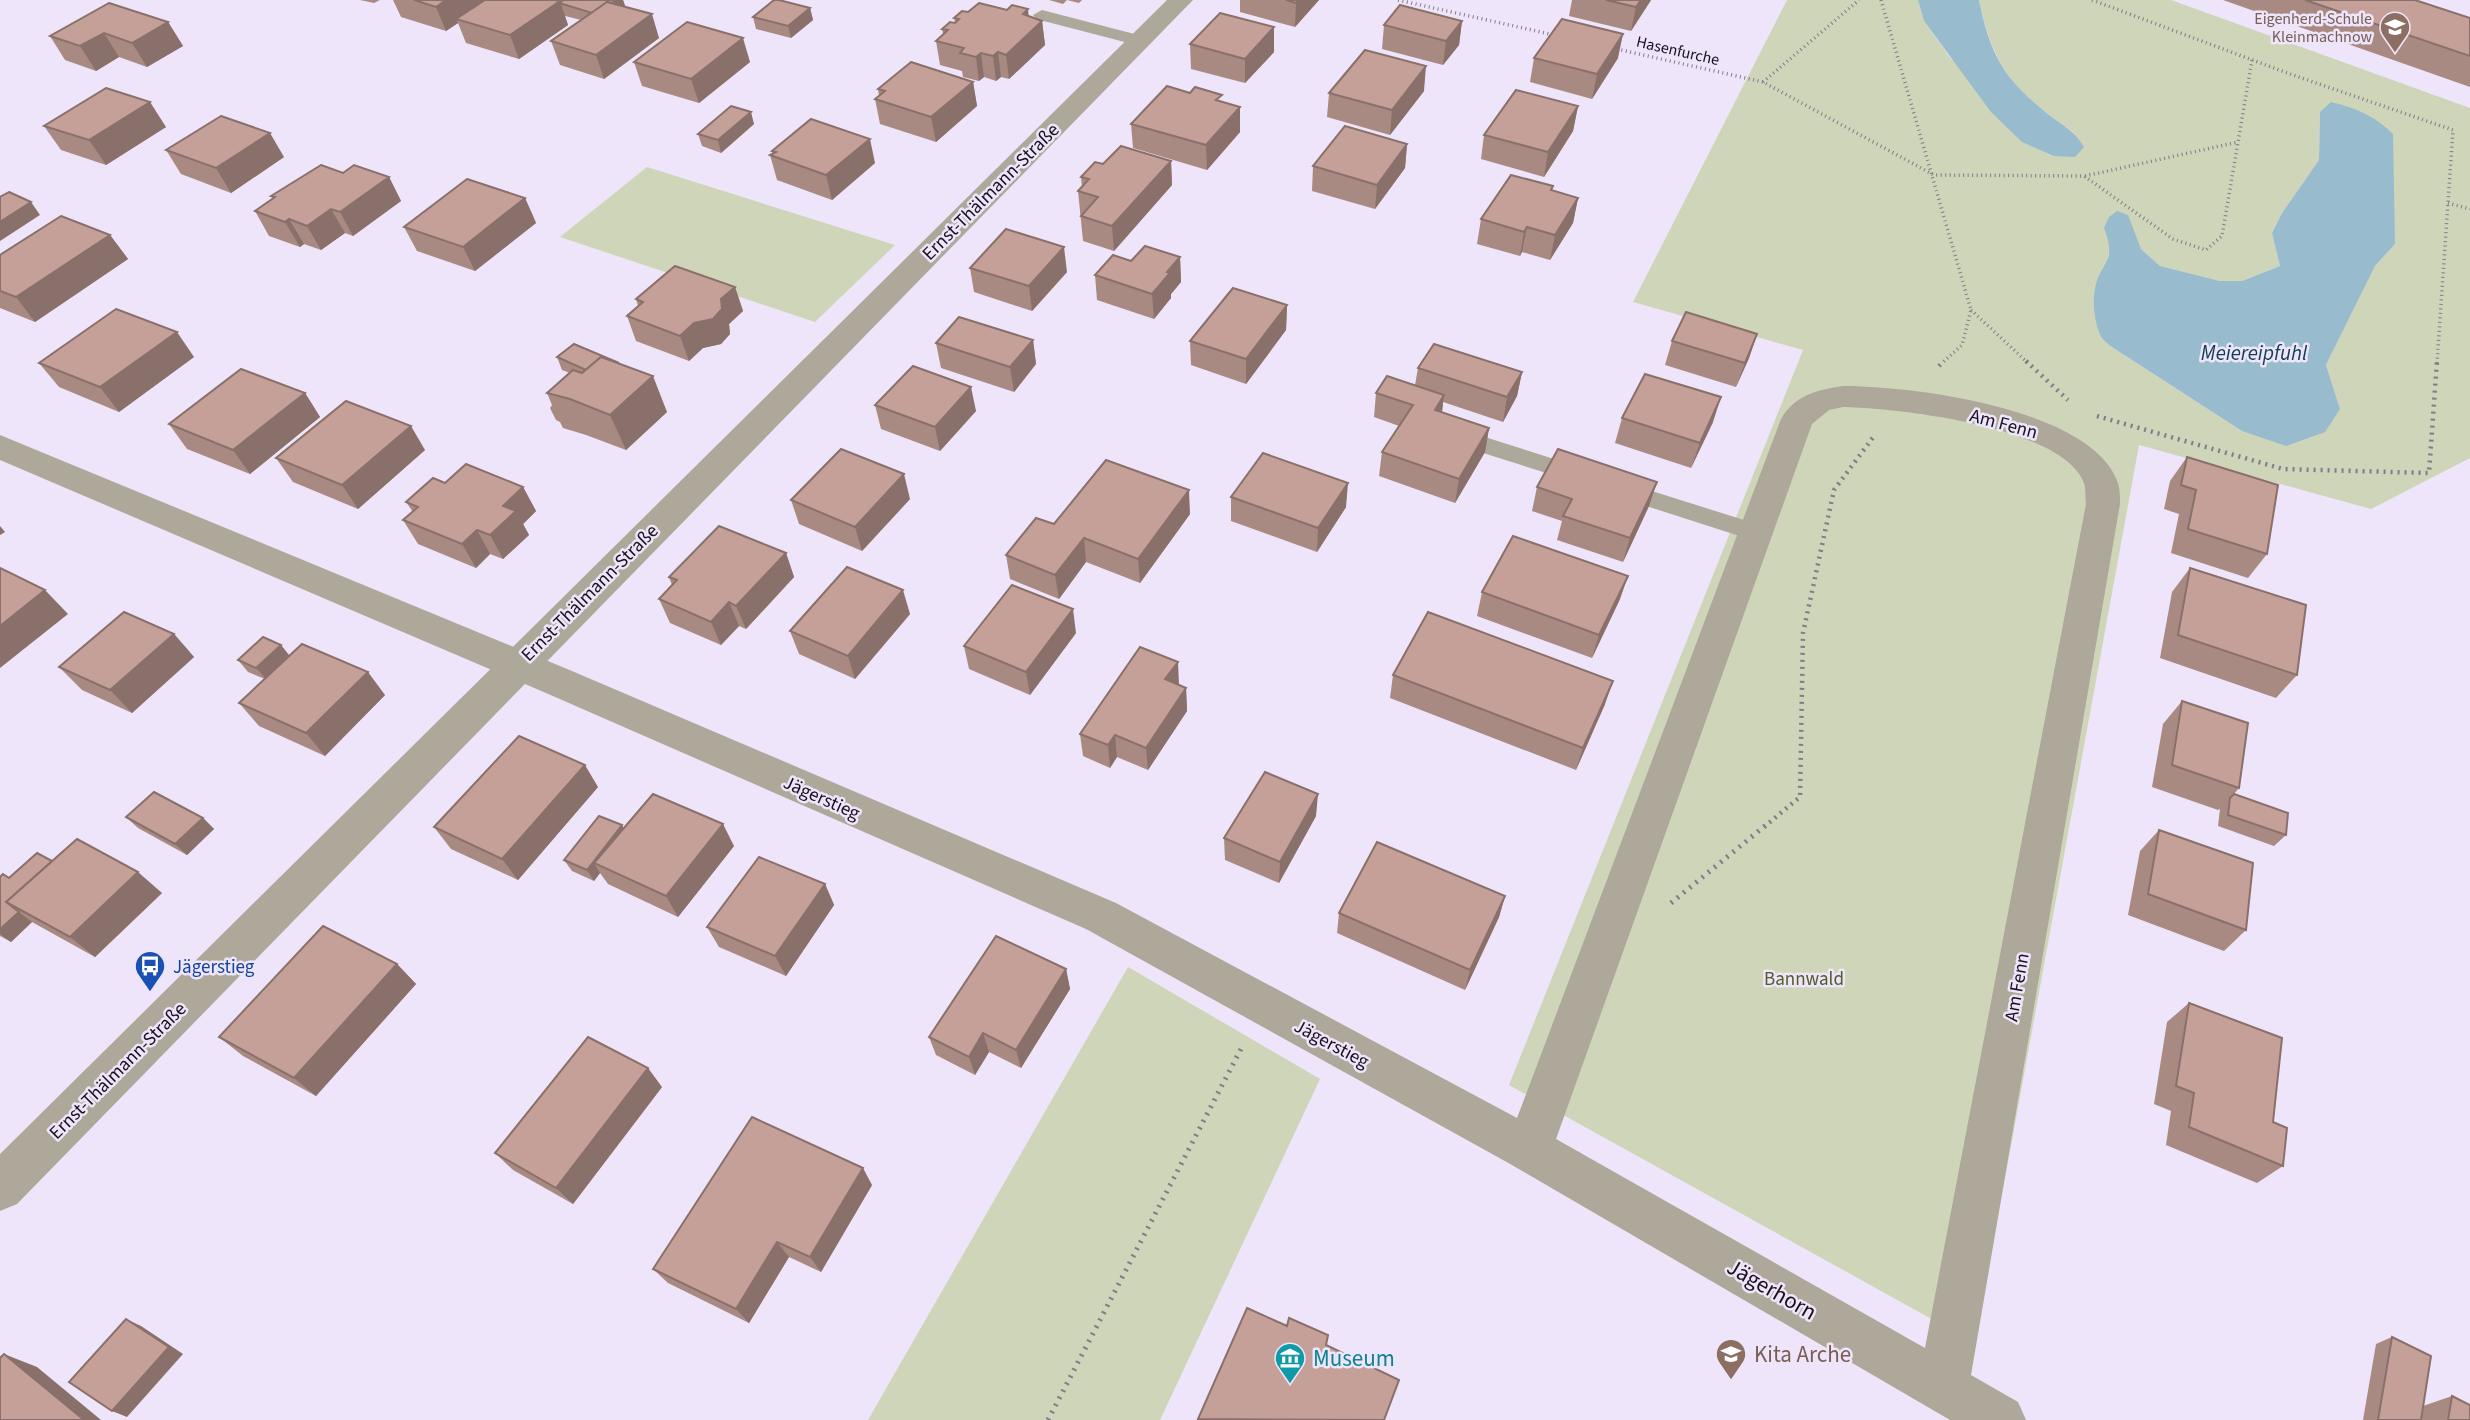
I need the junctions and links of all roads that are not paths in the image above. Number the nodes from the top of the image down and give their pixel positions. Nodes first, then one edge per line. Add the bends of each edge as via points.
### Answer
1 (1181, 0) edge
2 (1042, 15) dead end
3 (1140, 41) junction
4 (1469, 440) edge
5 (0, 447) edge
6 (1755, 532) junction
7 (517, 665) junction
8 (1529, 1149) junction
9 (0, 1187) edge
10 (1617, 1200) joint
11 (1943, 1388) junction
12 (2000, 1420) edge

1 - 3 street, Ernst-Thälmann-Straße
2 - 3 lane
3 - 7 street, Ernst-Thälmann-Straße
4 - 6 lane
5 - 7 street, Jägerstieg
6 - 8 street, Am Fenn
6 - 11 street, Am Fenn via 1797,419 1819,400 1840,395 1902,399 2034,429 2088,463 2101,482 2103,504
7 - 8 street, Jägerstieg via 1101,916
7 - 9 street, Ernst-Thälmann-Straße
8 - 10 street, Jägerstieg
10 - 11 street, Jägerhorn
11 - 12 street, Jägerhorn

